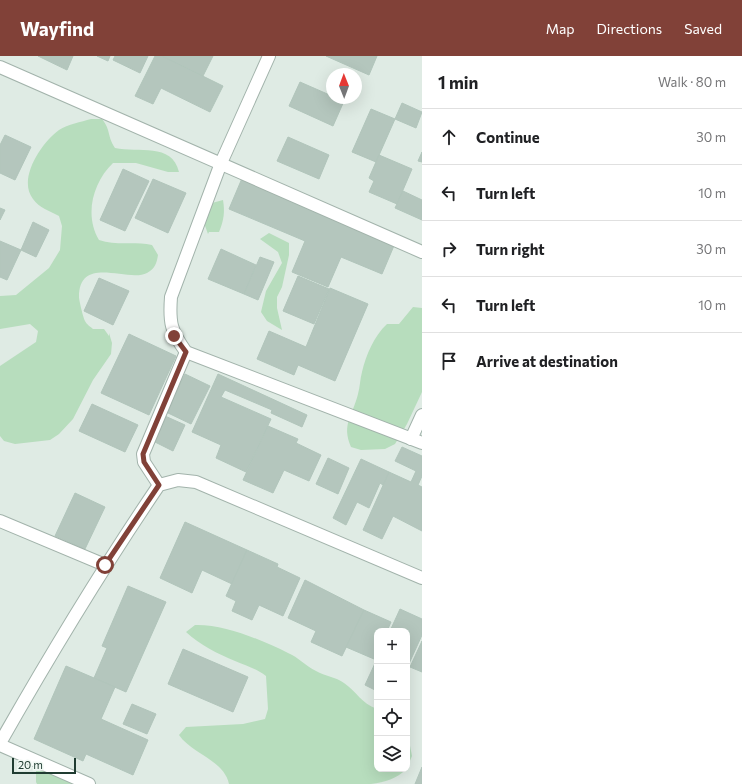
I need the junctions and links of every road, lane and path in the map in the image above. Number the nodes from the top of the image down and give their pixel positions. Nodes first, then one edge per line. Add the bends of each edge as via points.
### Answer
1 (269, 56) edge
2 (0, 67) edge
3 (221, 163) junction
4 (422, 252) edge
5 (186, 352) junction
6 (422, 416) edge
7 (417, 441) edge
8 (159, 485) junction
9 (0, 521) edge
10 (105, 565) junction
11 (422, 578) edge
12 (0, 744) edge
13 (90, 784) edge

1 - 3 street
2 - 3 street
3 - 4 street
3 - 5 street via 171,297 170,316 174,336
5 - 7 street
5 - 8 street via 143,454 144,462
6 - 7 street
8 - 10 street
8 - 11 street via 178,480 196,482
9 - 10 street
10 - 12 street via 42,667
12 - 13 street

